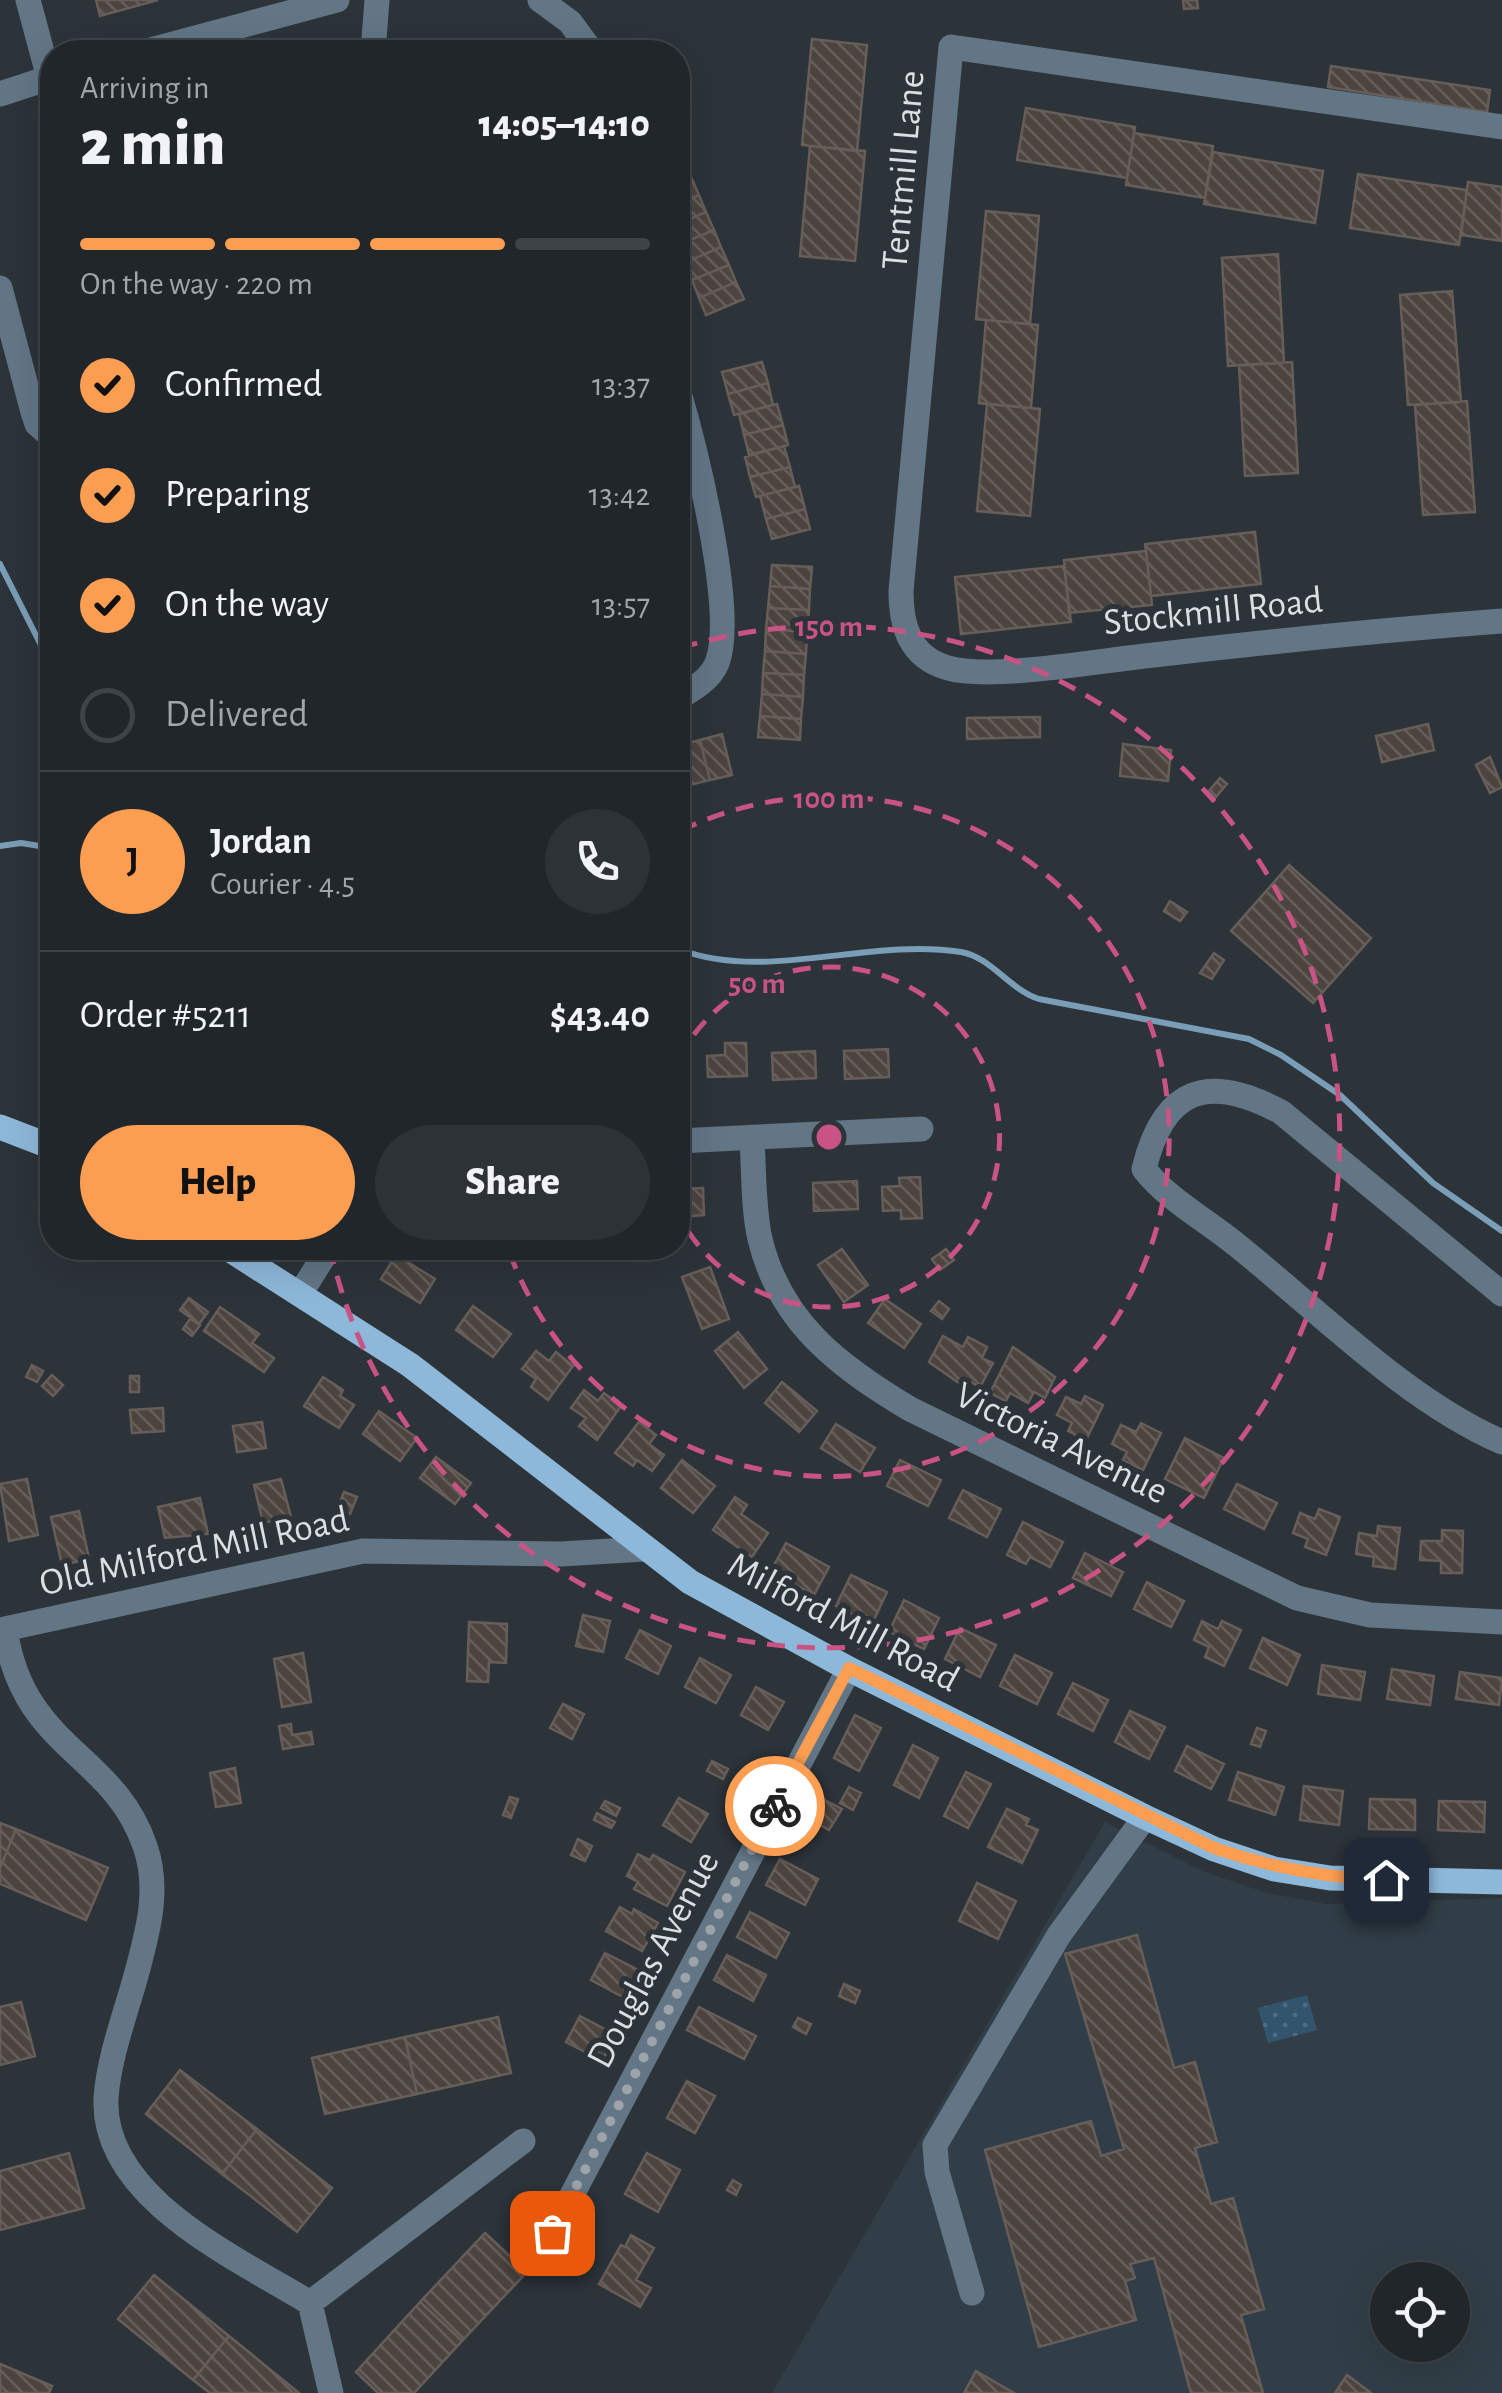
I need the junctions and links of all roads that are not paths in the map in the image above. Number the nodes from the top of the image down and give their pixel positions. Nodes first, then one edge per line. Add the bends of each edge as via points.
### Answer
1 (28, 0) edge
2 (337, 0) edge
3 (377, 0) edge
4 (540, 0) edge
5 (204, 40) edge
6 (374, 40) edge
7 (583, 40) edge
8 (40, 41) edge
9 (40, 81) edge
10 (0, 94) edge
11 (1502, 127) edge
12 (0, 288) edge
13 (40, 427) edge
14 (690, 435) edge
15 (1502, 621) edge
16 (934, 662) joint
17 (690, 690) edge
18 (0, 1127) edge
19 (921, 1130) dead end
20 (752, 1138) junction
21 (690, 1141) edge
22 (40, 1142) edge
23 (246, 1260) edge
24 (321, 1260) edge
25 (300, 1294) junction
26 (1502, 1294) edge
27 (1502, 1442) edge
28 (644, 1549) junction
29 (1502, 1622) edge
30 (3, 1630) edge
31 (849, 1668) junction
32 (1145, 1816) junction
33 (1502, 1882) edge
34 (523, 2141) dead end
35 (552, 2233) dead end
36 (972, 2293) dead end
37 (310, 2302) junction
38 (330, 2393) edge

1 - 8 street
2 - 5 street
3 - 6 street
4 - 7 street
9 - 10 street
11 - 16 street, Tentmill Lane via 951,47 901,590 907,637
12 - 13 street
14 - 17 street via 718,570 720,653 706,679
15 - 16 street, Stockmill Road via 1053,666 968,670
18 - 22 main road
19 - 20 street
20 - 21 street
20 - 29 street, Victoria Avenue via 759,1236 775,1281 796,1320 858,1377 910,1409 1297,1598 1370,1615
23 - 25 main road, Milford Mill Road
24 - 25 street
25 - 28 main road, Milford Mill Road via 410,1365
26 - 27 street via 1282,1112 1254,1097 1187,1096 1168,1108 1150,1144 1144,1169 1158,1186 1421,1397
28 - 30 street, Old Milford Mill Road via 363,1551
28 - 31 main road, Milford Mill Road via 736,1609
30 - 37 street via 32,1710 126,1806 147,1852 148,1930 106,2100 108,2125 160,2208
31 - 32 main road, Milford Mill Road
31 - 35 street, Douglas Avenue
32 - 33 main road, Milford Mill Road via 1274,1869 1330,1878
32 - 36 street via 1059,1934 935,2145
34 - 37 street
37 - 38 street

